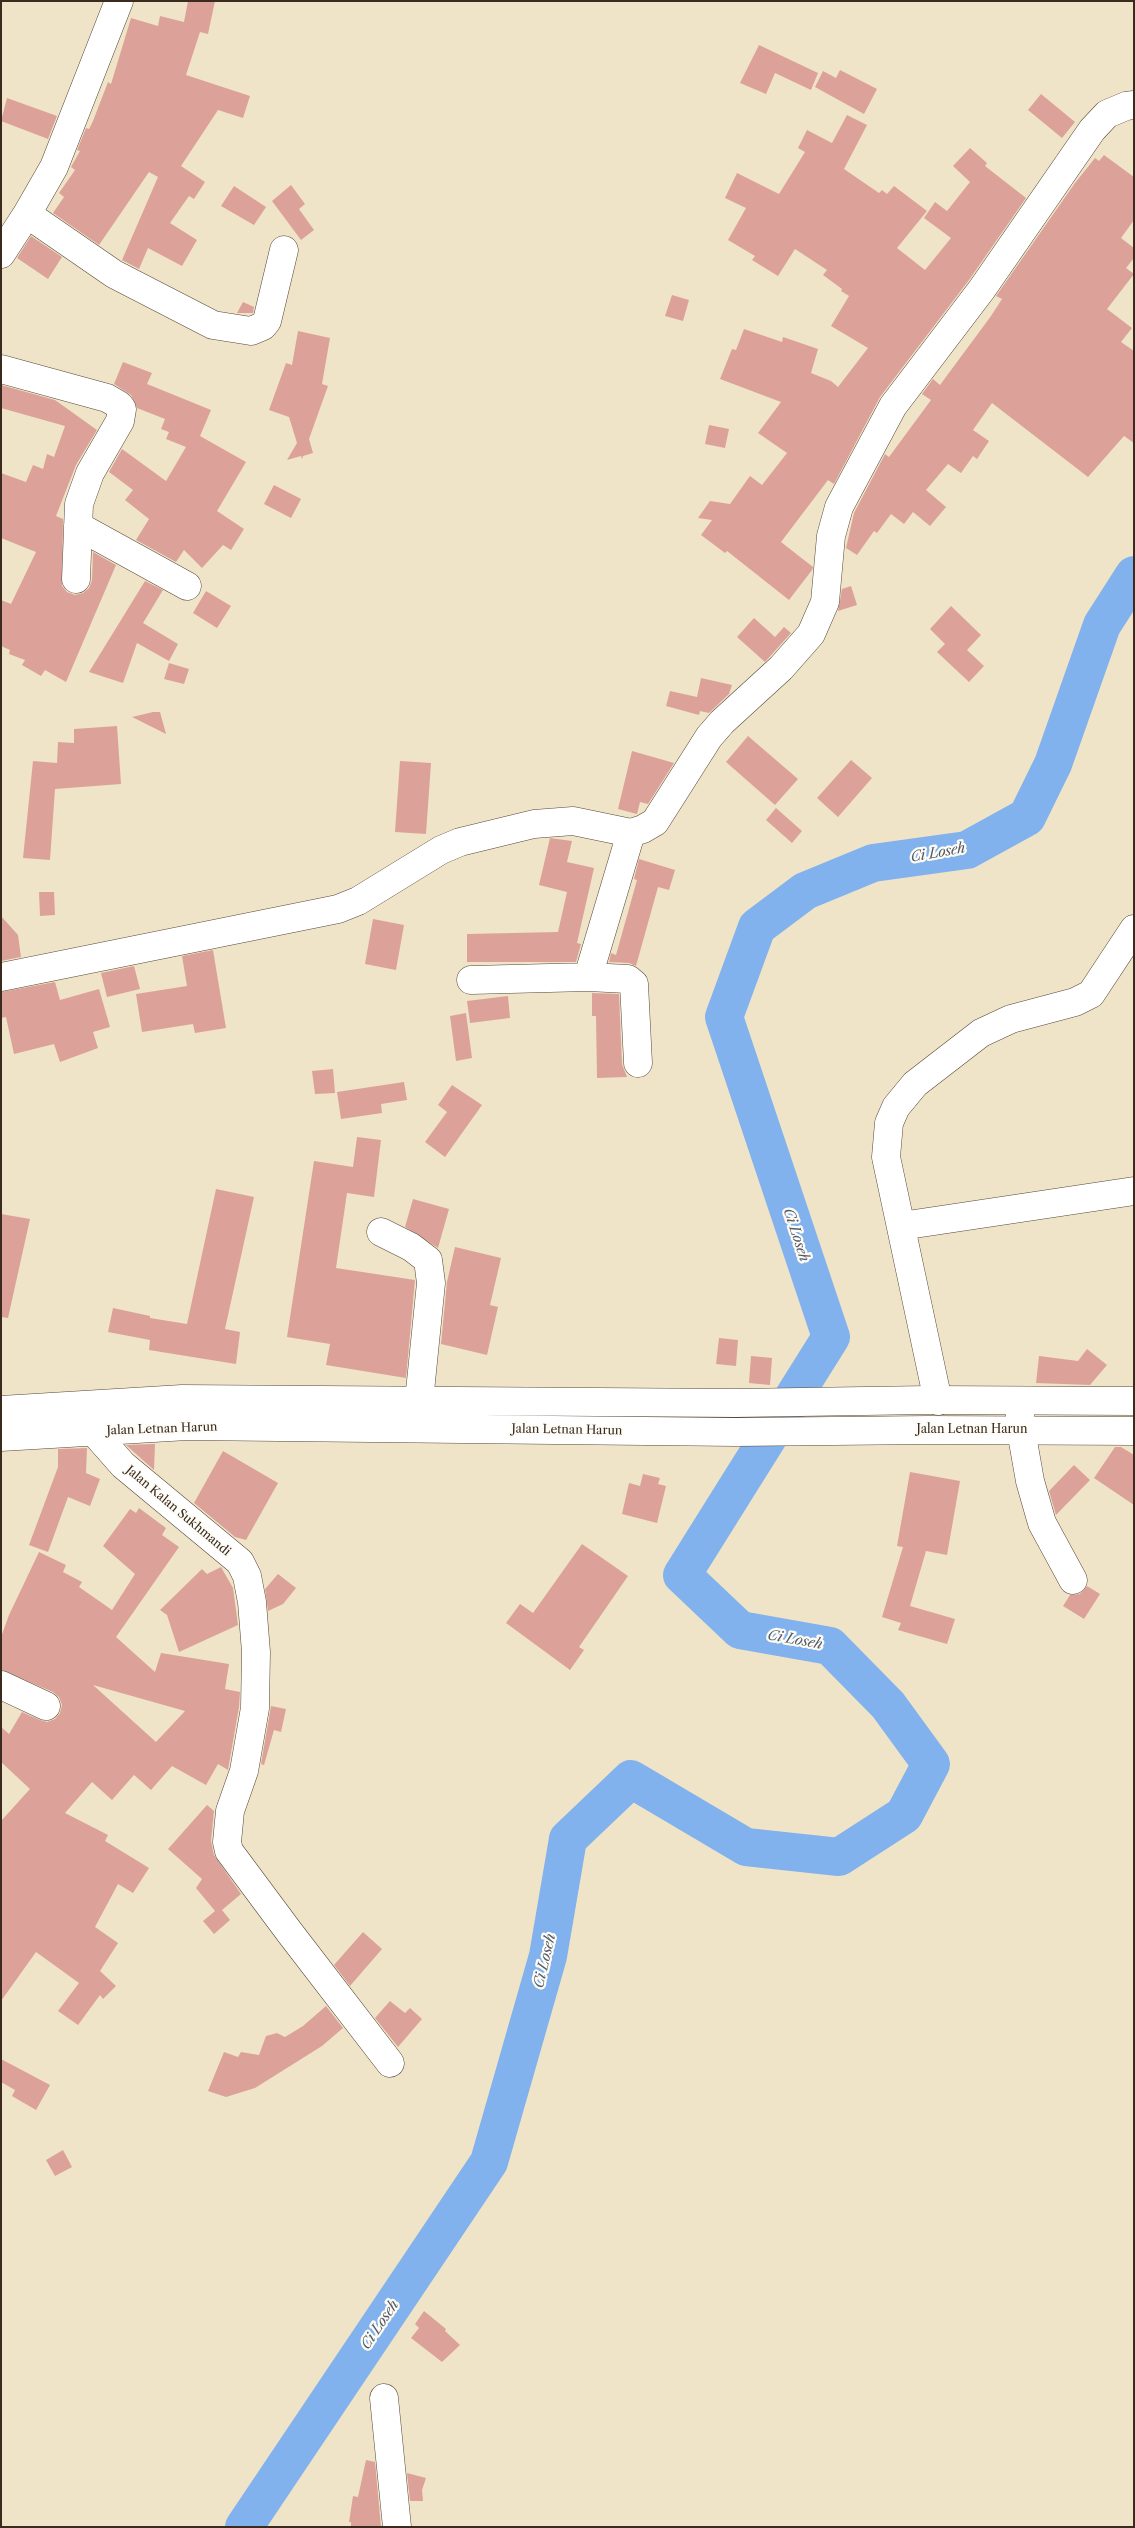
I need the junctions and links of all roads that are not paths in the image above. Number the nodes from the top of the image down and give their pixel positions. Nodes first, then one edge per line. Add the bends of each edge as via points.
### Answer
1 (119, 1) edge
2 (1134, 105) edge
3 (28, 214) junction
4 (284, 250) dead end
5 (1, 254) edge
6 (1, 369) edge
7 (78, 526) junction
8 (76, 579) dead end
9 (188, 586) dead end
10 (632, 832) junction
11 (1134, 929) edge
12 (1, 977) edge
13 (588, 977) junction
14 (471, 980) dead end
15 (638, 1063) dead end
16 (1134, 1191) edge
17 (900, 1226) junction
18 (381, 1232) dead end
19 (419, 1401) junction
20 (933, 1401) junction
21 (1020, 1401) junction
22 (1134, 1401) edge
23 (1, 1410) edge
24 (1021, 1430) junction
25 (93, 1431) junction
26 (1134, 1431) edge
27 (1, 1437) edge
28 (1072, 1580) dead end
29 (1, 1685) edge
30 (46, 1706) dead end
31 (390, 2063) dead end
32 (384, 2398) dead end
33 (397, 2527) edge

1 - 3 street via 67,137
2 - 10 street via 1107,114 1092,130 982,289 893,406 839,507 830,536 825,602 811,634 781,668 709,737 654,822
3 - 4 street via 114,274 213,325 251,331 268,321
3 - 5 street
6 - 7 street via 107,398 122,409 120,421 90,473 79,504
7 - 8 street
7 - 9 street
10 - 12 street via 573,821 534,824 460,842 441,850 358,901 338,909
10 - 13 street
11 - 17 street via 1091,994 988,1029 904,1095 896,1107 886,1138 886,1157
13 - 14 street
13 - 15 street via 628,979 634,984
16 - 17 street
17 - 20 street
18 - 19 street via 428,1260 432,1283
19 - 20 street
19 - 23 street via 182,1399
20 - 21 street
21 - 22 street
21 - 24 street
24 - 25 street, Jalan Letnan Harun via 736,1432 187,1426
24 - 26 street, Jalan Letnan Harun
24 - 28 street via 1042,1523
25 - 27 street, Jalan Letnan Harun
25 - 31 street, Jalan Kalan Sukhmandi via 123,1465 240,1562 247,1576 256,1652 255,1708 244,1771 230,1811 229,1851
29 - 30 street
32 - 33 street

